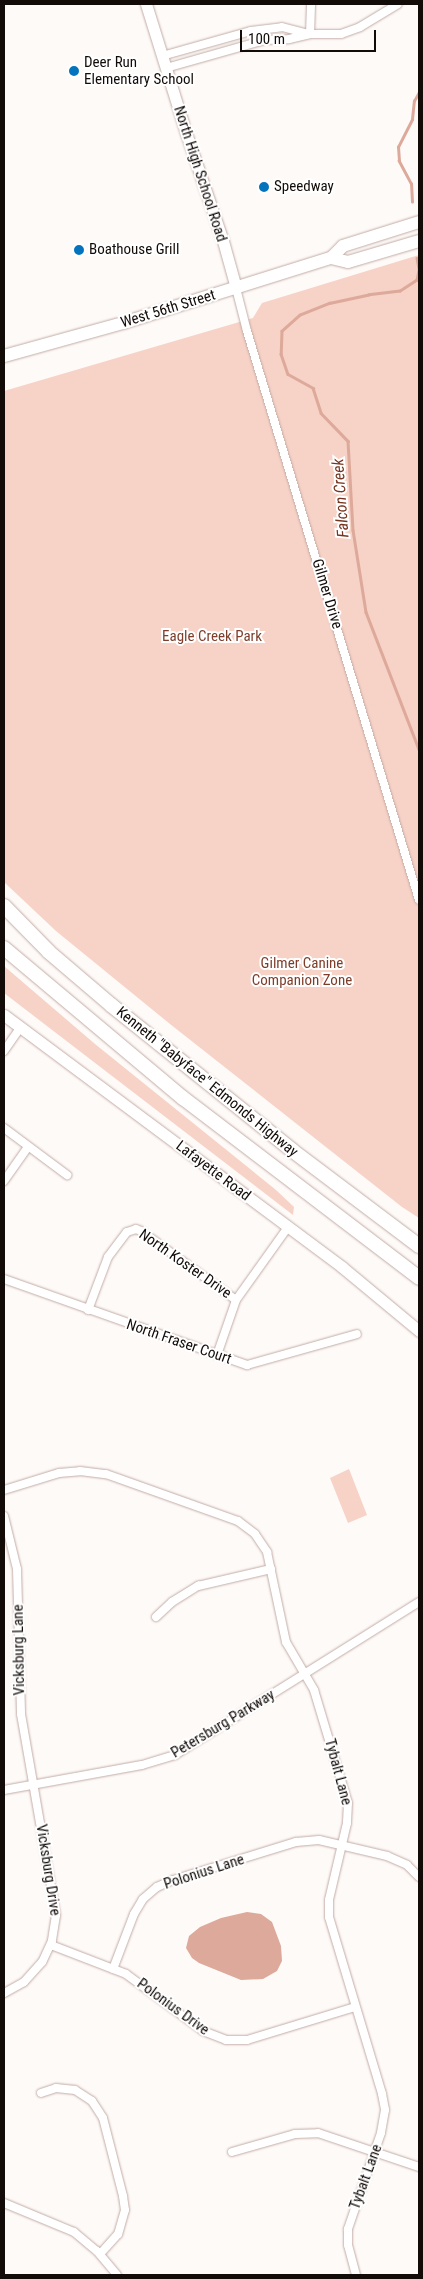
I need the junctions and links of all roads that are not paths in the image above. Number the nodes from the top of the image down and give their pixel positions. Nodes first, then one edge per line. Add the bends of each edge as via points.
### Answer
1 (146, 4) edge
2 (311, 4) edge
3 (398, 4) edge
4 (310, 34) junction
5 (162, 56) junction
6 (166, 68) junction
7 (419, 222) edge
8 (419, 241) edge
9 (331, 258) junction
10 (236, 288) junction
11 (4, 356) edge
12 (419, 900) edge
13 (4, 906) edge
14 (4, 948) edge
15 (4, 1015) edge
16 (21, 1028) junction
17 (4, 1051) edge
18 (4, 1128) edge
19 (28, 1147) junction
20 (67, 1175) dead end
21 (4, 1180) edge
22 (288, 1228) junction
23 (419, 1246) edge
24 (419, 1278) edge
25 (4, 1279) edge
26 (236, 1300) junction
27 (88, 1310) junction
28 (419, 1331) edge
29 (357, 1334) dead end
30 (217, 1355) junction
31 (4, 1490) edge
32 (4, 1516) edge
33 (271, 1569) junction
34 (419, 1602) edge
35 (156, 1617) dead end
36 (305, 1675) junction
37 (34, 1785) junction
38 (4, 1790) edge
39 (342, 1845) junction
40 (419, 1874) edge
41 (51, 1945) junction
42 (113, 1969) junction
43 (4, 1993) edge
44 (355, 2007) junction
45 (41, 2093) dead end
46 (232, 2152) dead end
47 (375, 2152) junction
48 (419, 2167) edge
49 (4, 2203) edge
50 (100, 2254) junction
51 (116, 2275) edge
52 (356, 2275) edge

1 - 5 main road, North High School Road
2 - 4 street
3 - 4 street via 349,32 329,36
4 - 5 street via 282,27 251,31
4 - 6 street via 264,40
5 - 6 main road, North High School Road
6 - 10 main road, North High School Road
7 - 9 main road, West 56th Street via 343,246
8 - 9 main road, West 56th Street via 348,262
9 - 10 main road, West 56th Street
10 - 11 main road, West 56th Street
10 - 12 street, Gilmer Drive
13 - 23 highway, Kenneth "Babyface" Edmonds Highway via 48,952 126,1017 293,1151
14 - 24 highway, Kenneth "Babyface" Edmonds Highway via 183,1098
15 - 16 main road, Lafayette Road
16 - 17 street
16 - 22 main road, Lafayette Road
18 - 19 street
19 - 20 street
19 - 21 street
22 - 26 street
22 - 28 main road, Lafayette Road
25 - 27 street, North Fraser Court
26 - 27 street, North Koster Drive via 141,1230 134,1229 127,1232 108,1257
26 - 30 street
27 - 30 street, North Fraser Court
29 - 30 street, North Fraser Court via 253,1365
31 - 33 street, Tybalt Lane via 59,1473 106,1474 242,1523 260,1540
32 - 37 street, Vicksburg Lane via 17,1569 20,1707
33 - 35 street via 198,1586 172,1602
33 - 36 street, Tybalt Lane via 286,1642
34 - 36 street, Petersburg Parkway
36 - 37 street, Petersburg Parkway via 175,1755 142,1765
36 - 39 street, Tybalt Lane via 316,1695 347,1796 348,1816
37 - 38 street, Petersburg Parkway
37 - 41 street, Vicksburg Drive via 56,1910
39 - 40 street, Polonius Lane via 397,1859
39 - 42 street, Polonius Lane via 319,1840 296,1842 164,1883 138,1906
39 - 44 street, Tybalt Lane via 328,1913
41 - 42 street, Polonius Drive
41 - 43 street, Vicksburg Drive via 33,1973
42 - 44 street, Polonius Drive via 133,1978 203,2031 226,2040 247,2040
44 - 47 street, Tybalt Lane via 385,2106 384,2125
45 - 50 street via 60,2088 75,2090 92,2101 103,2118 124,2210 120,2231
46 - 47 street via 291,2134 310,2132
47 - 48 street
47 - 52 street, Tybalt Lane via 348,2229 348,2245
49 - 50 street via 63,2226
50 - 51 street

